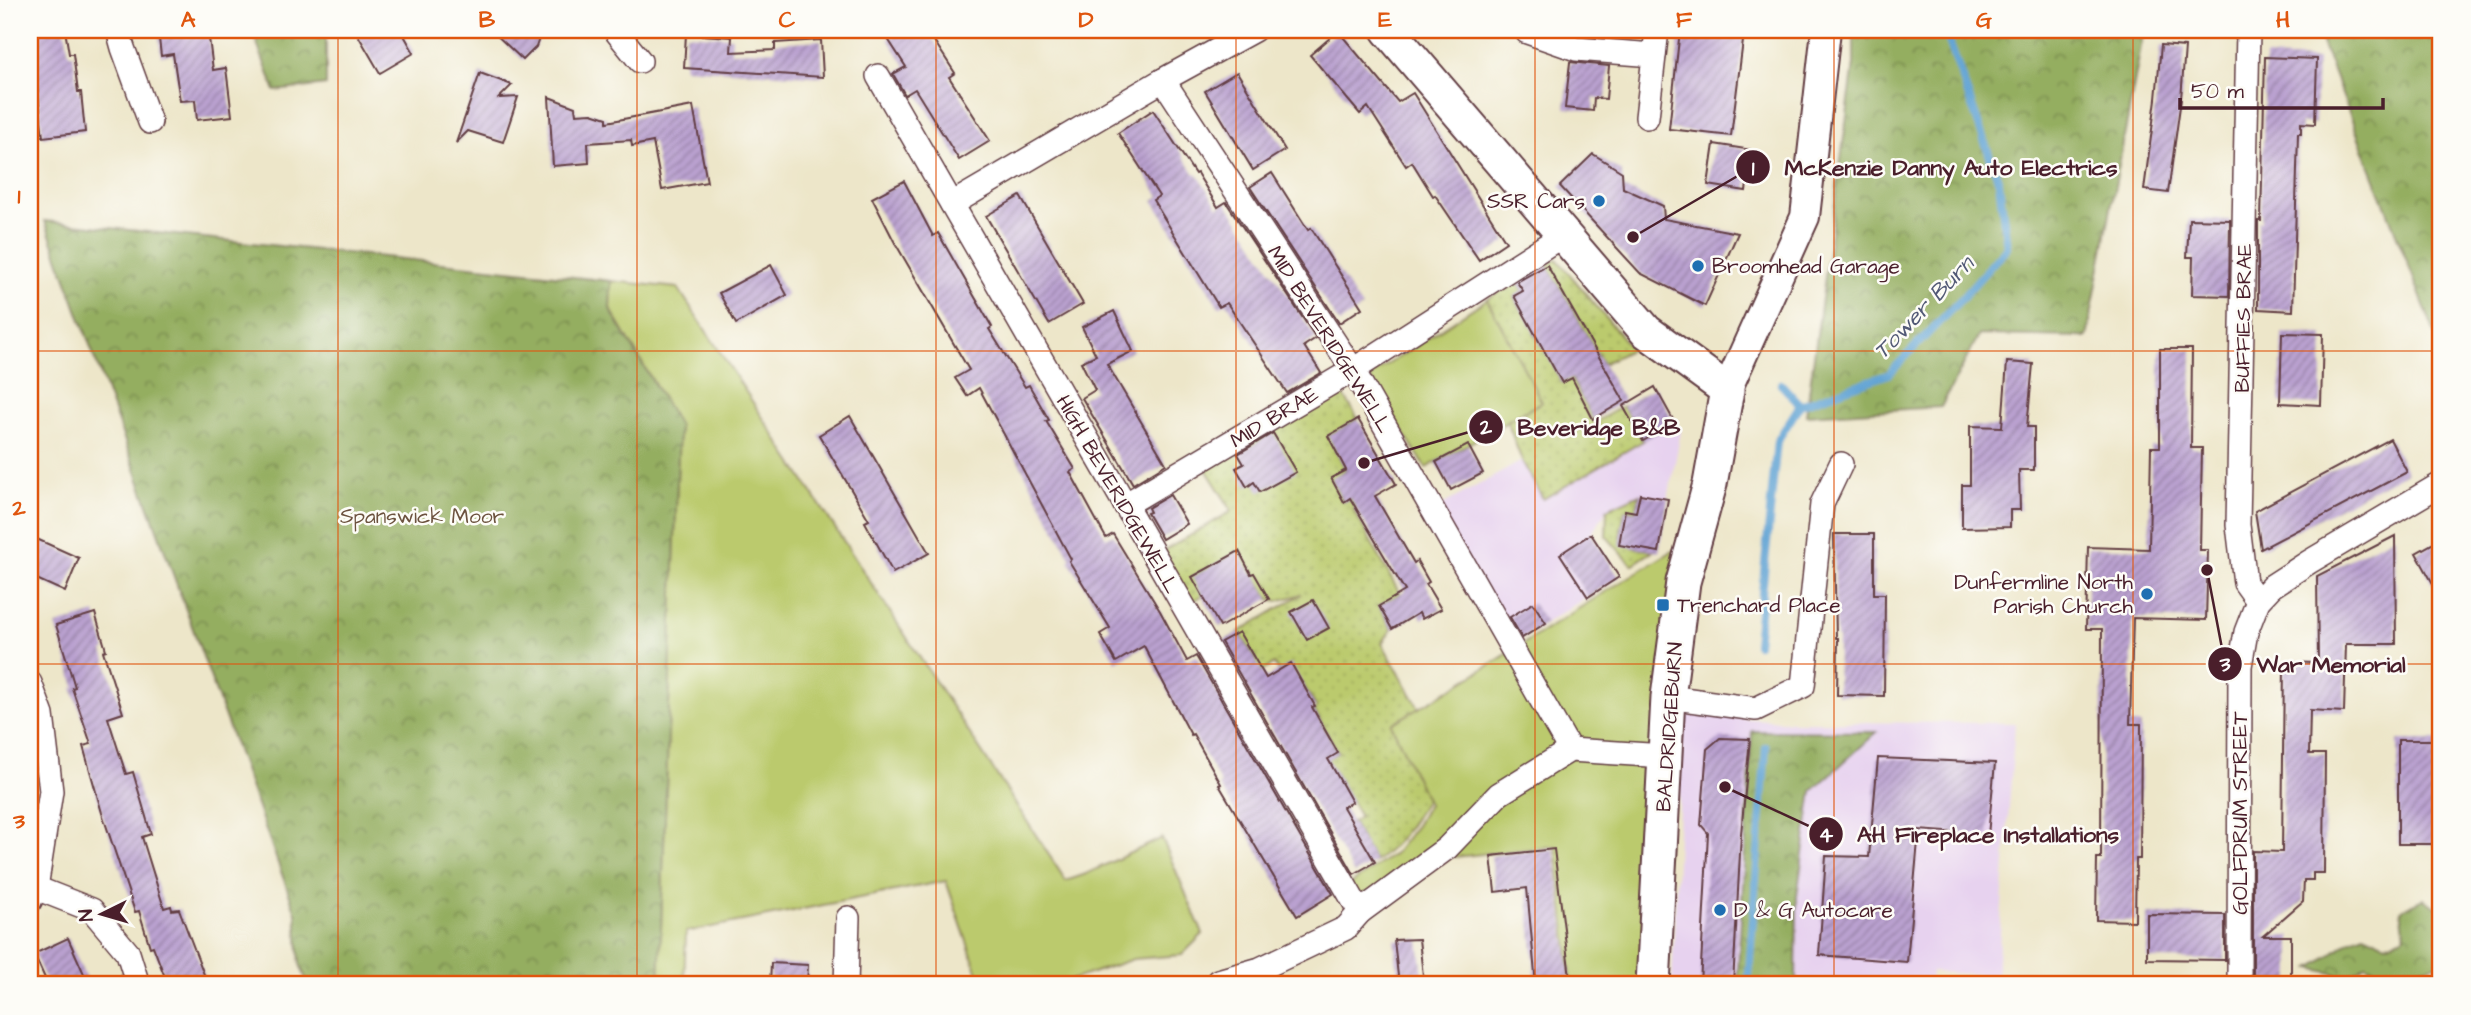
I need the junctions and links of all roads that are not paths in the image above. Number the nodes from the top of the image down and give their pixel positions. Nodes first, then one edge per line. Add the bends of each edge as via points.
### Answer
1 (118, 30) edge
2 (615, 30) edge
3 (1254, 30) edge
4 (1388, 30) edge
5 (1526, 30) edge
6 (1657, 30) edge
7 (1826, 30) edge
8 (2248, 30) edge
9 (1654, 55) junction
10 (640, 61) dead end
11 (878, 76) dead end
12 (1163, 80) junction
13 (1647, 117) dead end
14 (150, 122) dead end
15 (952, 204) junction
16 (1563, 234) junction
17 (1353, 370) junction
18 (1727, 390) junction
19 (1841, 464) dead end
20 (2441, 484) edge
21 (1125, 505) junction
22 (2259, 601) junction
23 (30, 683) edge
24 (1668, 697) junction
25 (1570, 750) junction
26 (1665, 755) junction
27 (33, 894) edge
28 (1360, 912) junction
29 (848, 918) dead end
30 (138, 985) edge
31 (846, 985) edge
32 (1219, 985) edge
33 (1653, 985) edge
34 (2239, 985) edge

1 - 14 street
2 - 10 street
3 - 12 street
4 - 16 main road
5 - 9 street via 1576,49
6 - 9 street
7 - 18 street via 1805,217
8 - 22 street, BUFFIES BRAE via 2238,525 2245,583
9 - 13 street
11 - 15 street, HIGH BEVERIDGEWELL
12 - 15 street
12 - 17 street, MID BEVERIDGEWELL
15 - 21 street, HIGH BEVERIDGEWELL
16 - 17 street, MID BRAE
16 - 18 main road via 1646,331
17 - 21 street, MID BRAE
17 - 25 street, MID BEVERIDGEWELL
18 - 24 main road, BALDRIDGEBURN via 1710,484 1683,582
19 - 24 street via 1822,504 1803,685 1756,709
20 - 22 street via 2309,562 2272,586
21 - 28 street, HIGH BEVERIDGEWELL
22 - 34 street, GOLFDRUM STREET via 2246,632 2240,666
23 - 27 street via 42,715 51,791
24 - 26 main road, BALDRIDGEBURN
25 - 26 street
25 - 28 street via 1499,794 1447,848
26 - 33 main road, BALDRIDGEBURN
27 - 30 street via 92,910 128,953
28 - 32 street via 1346,928 1261,969 1218,981
29 - 31 street

